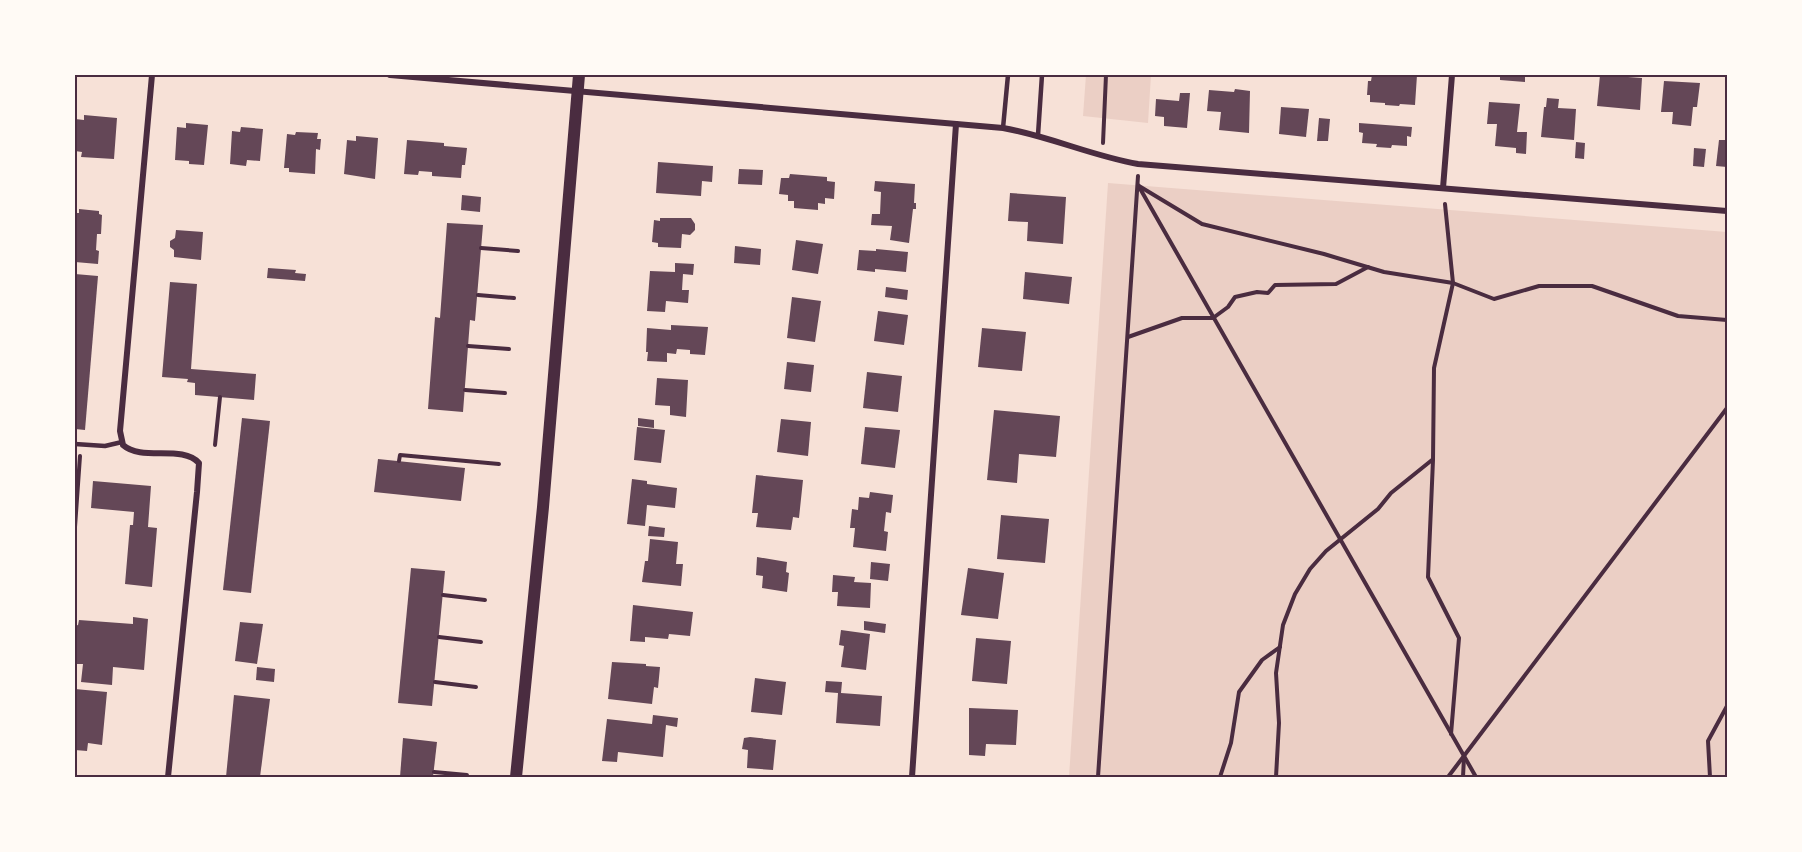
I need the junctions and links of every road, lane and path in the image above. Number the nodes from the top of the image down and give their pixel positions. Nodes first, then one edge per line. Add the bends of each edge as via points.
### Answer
1 (152, 75) edge
2 (390, 75) edge
3 (579, 75) edge
4 (1008, 75) edge
5 (1042, 75) edge
6 (1106, 75) edge
7 (1452, 75) edge
8 (578, 91) junction
9 (956, 124) junction
10 (1003, 128) junction
11 (1038, 135) junction
12 (1102, 157) junction
13 (1138, 164) junction
14 (1138, 185) junction
15 (1443, 188) junction
16 (1446, 204) dead end
17 (1727, 211) edge
18 (481, 248) dead end
19 (518, 251) dead end
20 (1368, 267) junction
21 (1453, 283) junction
22 (478, 295) dead end
23 (514, 298) dead end
24 (1214, 318) junction
25 (1727, 320) edge
26 (1128, 337) junction
27 (468, 346) dead end
28 (509, 349) dead end
29 (465, 390) dead end
30 (506, 393) dead end
31 (220, 397) dead end
32 (1727, 408) edge
33 (122, 442) junction
34 (75, 444) edge
35 (81, 445) junction
36 (215, 445) dead end
37 (444, 459) junction
38 (1433, 460) junction
39 (399, 461) dead end
40 (499, 464) dead end
41 (443, 466) dead end
42 (75, 527) edge
43 (1340, 540) junction
44 (443, 595) dead end
45 (485, 600) dead end
46 (439, 638) dead end
47 (481, 642) dead end
48 (1281, 646) junction
49 (435, 682) dead end
50 (476, 687) dead end
51 (1727, 706) edge
52 (1451, 735) junction
53 (1464, 756) junction
54 (434, 772) dead end
55 (467, 775) dead end
56 (168, 777) edge
57 (516, 777) edge
58 (912, 777) edge
59 (1098, 777) edge
60 (1220, 777) edge
61 (1276, 777) edge
62 (1448, 777) edge
63 (1463, 777) edge
64 (1476, 777) edge
65 (1710, 777) edge

1 - 33 street
2 - 8 street
3 - 8 main road
4 - 10 lane
5 - 11 lane
6 - 12 path
7 - 15 street
8 - 9 street
8 - 57 main road
9 - 10 street
9 - 58 street
10 - 11 street
11 - 12 street
12 - 13 street
13 - 14 path
13 - 15 street
14 - 20 path via 1202,224
14 - 24 path
14 - 26 path
15 - 17 street
16 - 21 path
18 - 19 path
20 - 21 path
20 - 24 path via 1336,284 1275,285 1268,293 1235,297
21 - 25 path via 1494,299 1539,286 1592,286 1678,316
21 - 38 path via 1434,368
22 - 23 path
24 - 26 path via 1182,318
24 - 43 path
26 - 59 path
27 - 28 path
29 - 30 path
31 - 36 path
32 - 53 path
33 - 35 lane
33 - 56 street via 134,451 190,456 199,467
34 - 35 lane
35 - 42 path
37 - 39 path via 400,455
37 - 40 path
37 - 41 path
38 - 43 path
38 - 52 path via 1428,578 1459,638
43 - 48 path via 1310,569 1295,594 1283,625
43 - 52 path
44 - 45 path
46 - 47 path
48 - 60 path via 1262,660 1239,692 1231,743
48 - 61 path via 1276,673
49 - 50 path
51 - 65 path via 1708,741
52 - 53 path
53 - 62 path
53 - 63 path
53 - 64 path
54 - 55 path

